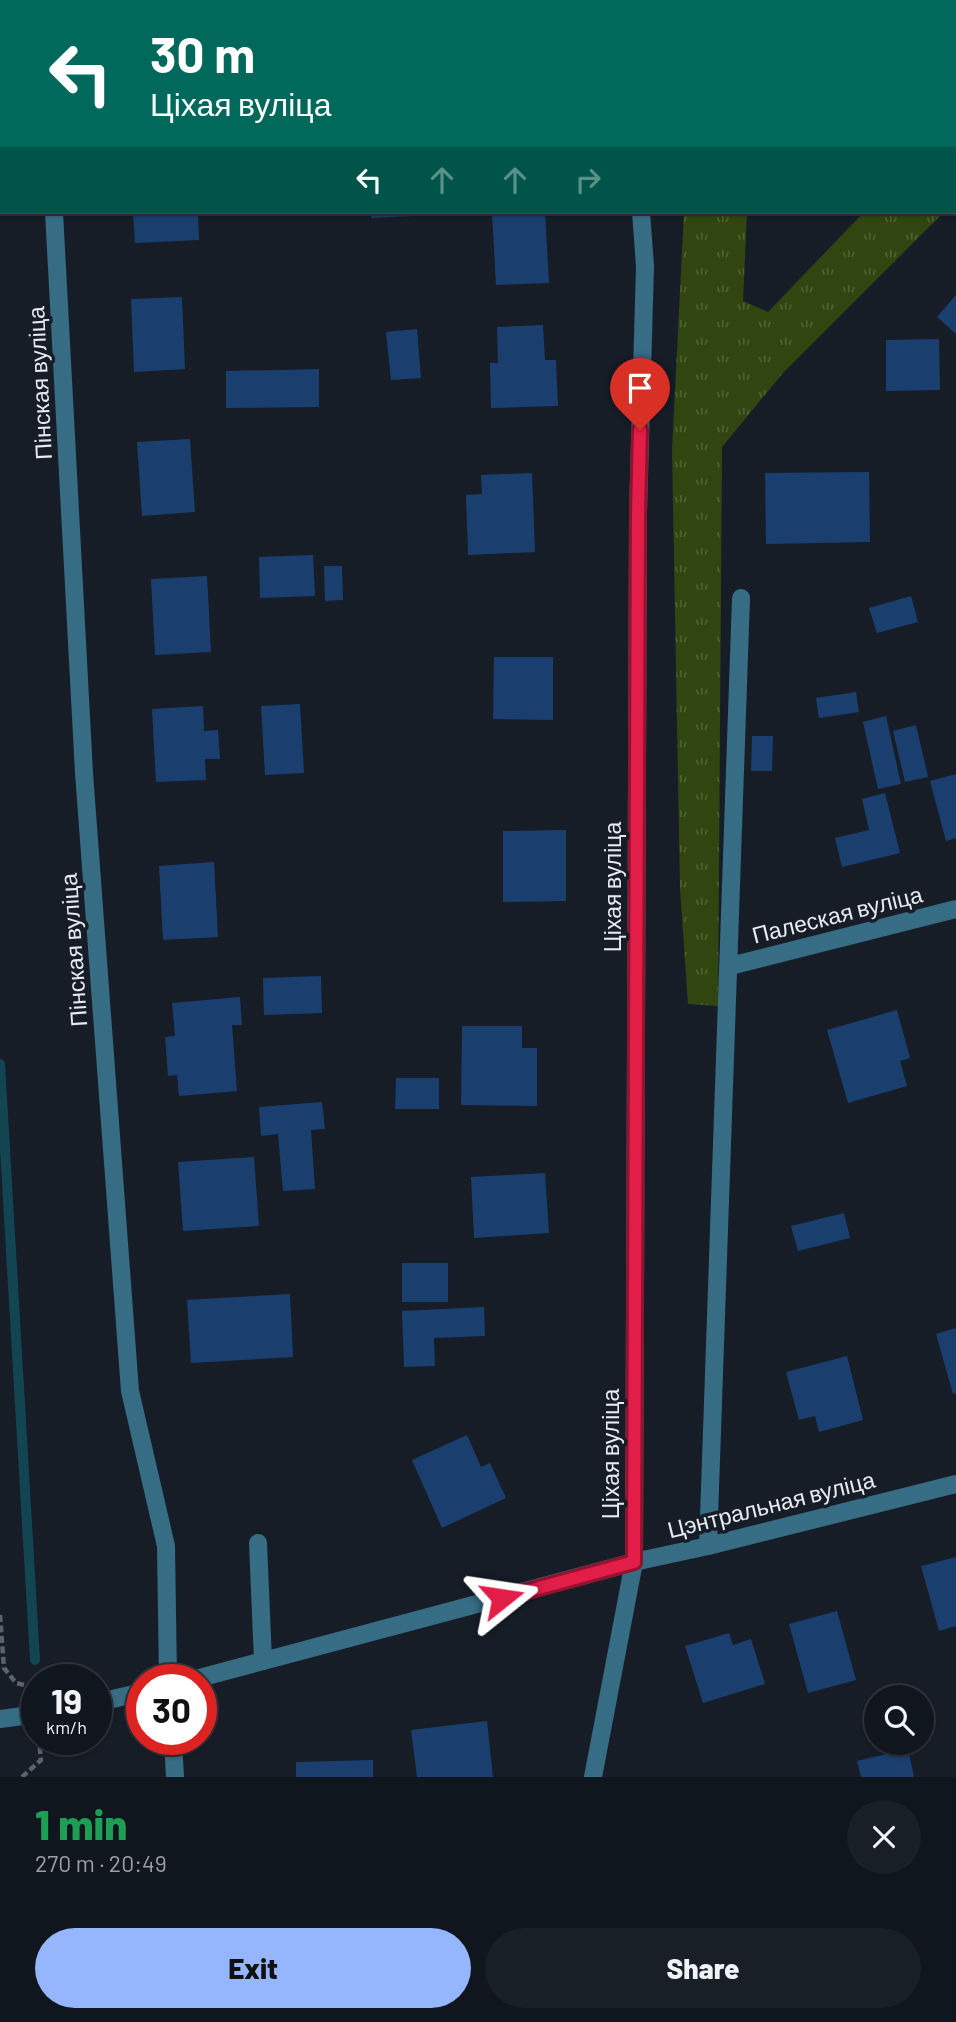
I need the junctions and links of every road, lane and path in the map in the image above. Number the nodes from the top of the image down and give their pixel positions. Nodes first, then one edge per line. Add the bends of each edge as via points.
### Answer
1 (54, 214) edge
2 (640, 214) edge
3 (741, 598) dead end
4 (956, 909) edge
5 (730, 966) junction
6 (956, 1484) edge
7 (258, 1543) dead end
8 (708, 1546) junction
9 (634, 1562) junction
10 (0, 1615) edge
11 (263, 1661) junction
12 (168, 1664) edge
13 (217, 1673) edge
14 (21, 1684) edge
15 (21, 1716) edge
16 (0, 1719) edge
17 (40, 1755) edge
18 (174, 1755) edge
19 (22, 1777) edge
20 (176, 1777) edge
21 (593, 1777) edge

1 - 12 street, Пінская вуліца via 84,773 130,1391 166,1546
2 - 9 street, Ціхая вуліца via 645,266 638,513
3 - 5 street
4 - 5 street, Палеская вуліца
5 - 8 street
6 - 8 street, Цэнтральная вуліца
7 - 11 street
8 - 9 street, Цэнтральная вуліца
9 - 11 street, Цэнтральная вуліца
9 - 21 street, Ціхая вуліца
10 - 14 path via 4,1668
11 - 13 street, Цэнтральная вуліца
15 - 16 street
17 - 19 path via 41,1760
18 - 20 street

